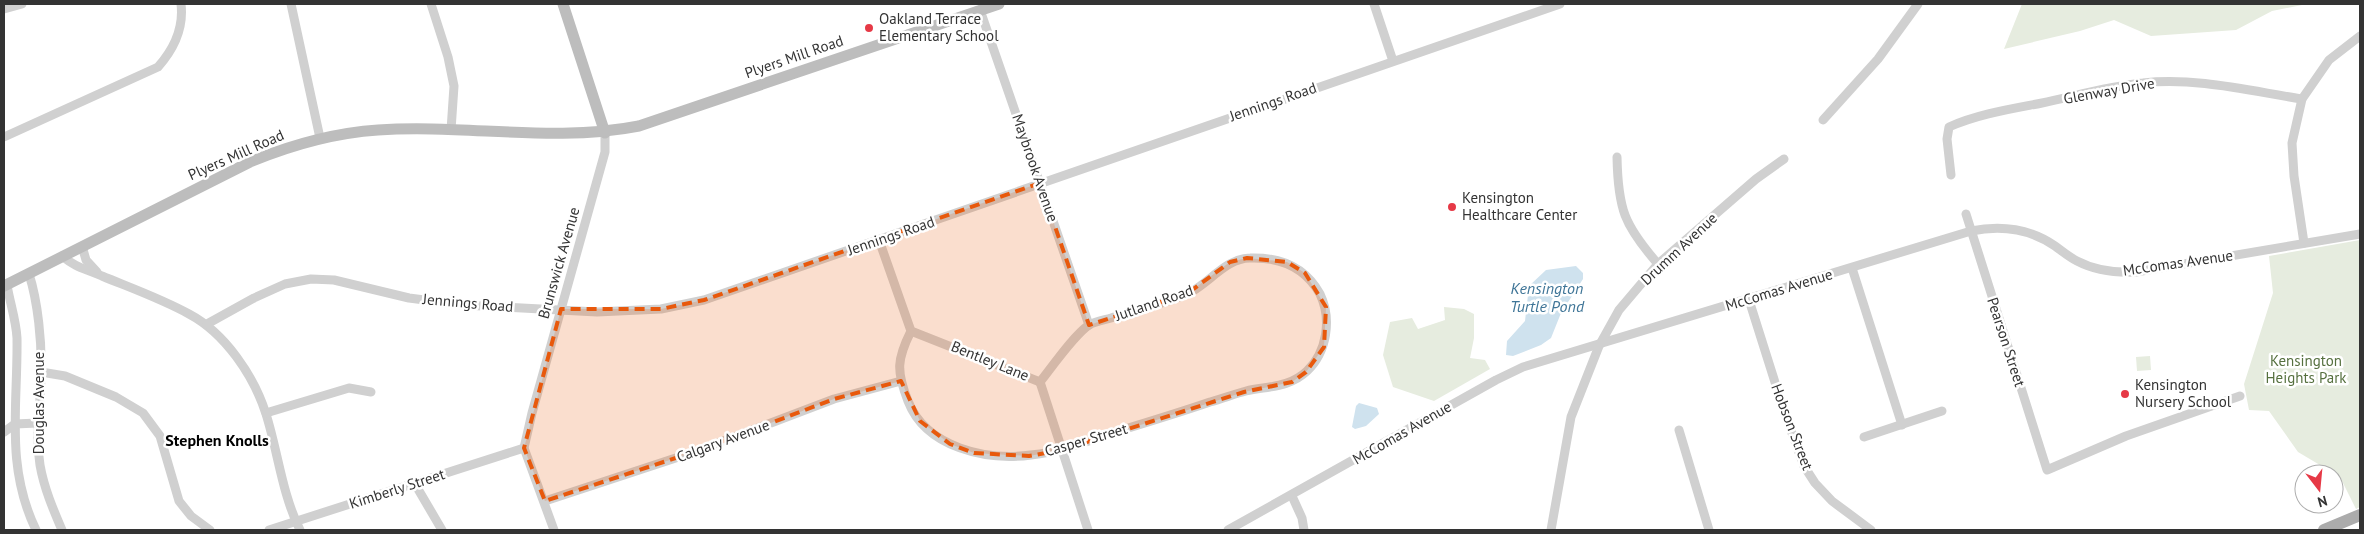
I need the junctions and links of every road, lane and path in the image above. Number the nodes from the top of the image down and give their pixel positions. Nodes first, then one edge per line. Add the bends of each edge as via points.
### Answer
1 (22, 4) edge
2 (181, 4) edge
3 (291, 4) edge
4 (431, 4) edge
5 (563, 4) edge
6 (999, 4) edge
7 (1374, 4) edge
8 (1560, 4) edge
9 (1918, 4) edge
10 (4, 9) edge
11 (980, 10) junction
12 (2360, 36) edge
13 (1393, 61) junction
14 (2302, 99) junction
15 (1823, 120) dead end
16 (451, 130) junction
17 (601, 133) junction
18 (4, 137) edge
19 (320, 138) junction
20 (1617, 157) dead end
21 (1784, 159) dead end
22 (1952, 175) dead end
23 (1040, 183) junction
24 (1966, 214) dead end
25 (1971, 232) junction
26 (2360, 234) edge
27 (879, 240) junction
28 (2304, 243) junction
29 (82, 246) junction
30 (62, 256) junction
31 (1658, 264) junction
32 (1852, 268) junction
33 (29, 274) junction
34 (99, 274) junction
35 (5, 286) edge
36 (1749, 300) junction
37 (561, 309) junction
38 (207, 324) junction
39 (1089, 325) junction
40 (911, 331) junction
41 (1599, 346) junction
42 (1315, 362) joint
43 (41, 372) junction
44 (901, 382) junction
45 (1040, 382) junction
46 (371, 392) dead end
47 (2240, 396) dead end
48 (1942, 411) dead end
49 (266, 413) junction
50 (37, 423) junction
51 (15, 424) junction
52 (1902, 425) junction
53 (1679, 430) dead end
54 (4, 432) edge
55 (1864, 437) dead end
56 (524, 448) junction
57 (1062, 450) junction
58 (415, 484) junction
59 (1292, 496) junction
60 (545, 501) junction
61 (2360, 514) edge
62 (298, 526) edge
63 (36, 530) edge
64 (62, 530) edge
65 (207, 530) edge
66 (269, 530) edge
67 (442, 530) edge
68 (554, 530) edge
69 (1088, 530) edge
70 (1228, 530) edge
71 (1304, 530) edge
72 (1551, 530) edge
73 (1710, 530) edge
74 (1871, 530) edge
75 (2324, 530) edge

1 - 10 street
2 - 18 street via 176,42 158,67
3 - 19 street
4 - 16 street via 454,86
5 - 17 street, Brunswick Avenue
6 - 11 street, Plyers Mill Road
7 - 13 street
8 - 13 street, Jennings Road
9 - 15 street via 1878,59
11 - 17 street, Plyers Mill Road via 687,111 640,126
11 - 23 street, Maybrook Avenue
12 - 14 street via 2329,60
13 - 23 street, Jennings Road
14 - 22 street, Glenway Drive via 2168,81 2142,83 2001,111 1950,127 1947,139
14 - 28 street via 2292,143
16 - 17 street, Plyers Mill Road via 559,135 582,141
16 - 19 street, Plyers Mill Road via 378,130
17 - 37 street, Brunswick Avenue via 605,152
19 - 29 street, Plyers Mill Road via 250,162
20 - 31 street via 1619,195 1627,222
21 - 31 street, Drumm Avenue via 1756,179
23 - 27 street, Jennings Road
23 - 39 street, Maybrook Avenue
24 - 25 street, Pearson Street
25 - 28 street, McComas Avenue via 2002,227 2032,233 2076,261 2115,272 2136,272
25 - 32 street, McComas Avenue
25 - 47 street, Pearson Street via 2047,470 2126,436
26 - 28 street, McComas Avenue
27 - 37 street, Jennings Road via 704,300 661,309 597,312
27 - 40 street
29 - 30 street, Plyers Mill Road
29 - 34 street via 86,260
30 - 33 street, Plyers Mill Road
30 - 34 street via 82,270
31 - 41 street, Drumm Avenue via 1619,310
32 - 36 street, McComas Avenue
32 - 52 street
33 - 35 street, Plyers Mill Road
33 - 43 street, Douglas Avenue
34 - 38 street
35 - 51 street, Douglas Avenue via 17,336
36 - 41 street, McComas Avenue
36 - 74 street, Hobson Street via 1804,466 1832,501
37 - 38 street, Jennings Road via 463,305 311,279 285,284
37 - 56 street, Brunswick Avenue
38 - 49 street via 246,372
39 - 42 street, Jutland Road via 1188,293 1208,283 1230,262 1268,258 1287,262 1304,273 1326,307 1324,347
39 - 45 street
40 - 44 street, Casper Street via 900,352
40 - 45 street, Bentley Lane
41 - 59 street, McComas Avenue via 1523,368 1496,380
41 - 72 street, Drumm Avenue via 1571,417
42 - 57 street, Casper Street via 1299,377 1277,388 1244,392
43 - 50 street, Douglas Avenue
43 - 65 street via 65,376 116,397 144,413 160,436 180,501
44 - 57 street, Casper Street via 920,421 931,433 950,444 974,453 1000,456 1030,456
44 - 60 street, Calgary Avenue via 834,399 697,451
45 - 57 street, Bentley Lane
46 - 49 street via 350,388
48 - 52 street
49 - 62 street
50 - 51 street
50 - 64 street, Douglas Avenue via 46,492
51 - 54 street
51 - 63 street, Douglas Avenue via 14,457 23,496
52 - 55 street
53 - 73 street
56 - 58 street, Kimberly Street
56 - 60 street
57 - 69 street, Bentley Lane
58 - 62 street, Kimberly Street
58 - 67 street
59 - 70 street, McComas Avenue
59 - 71 street
60 - 68 street
61 - 75 main road
62 - 66 street, Kimberly Street

